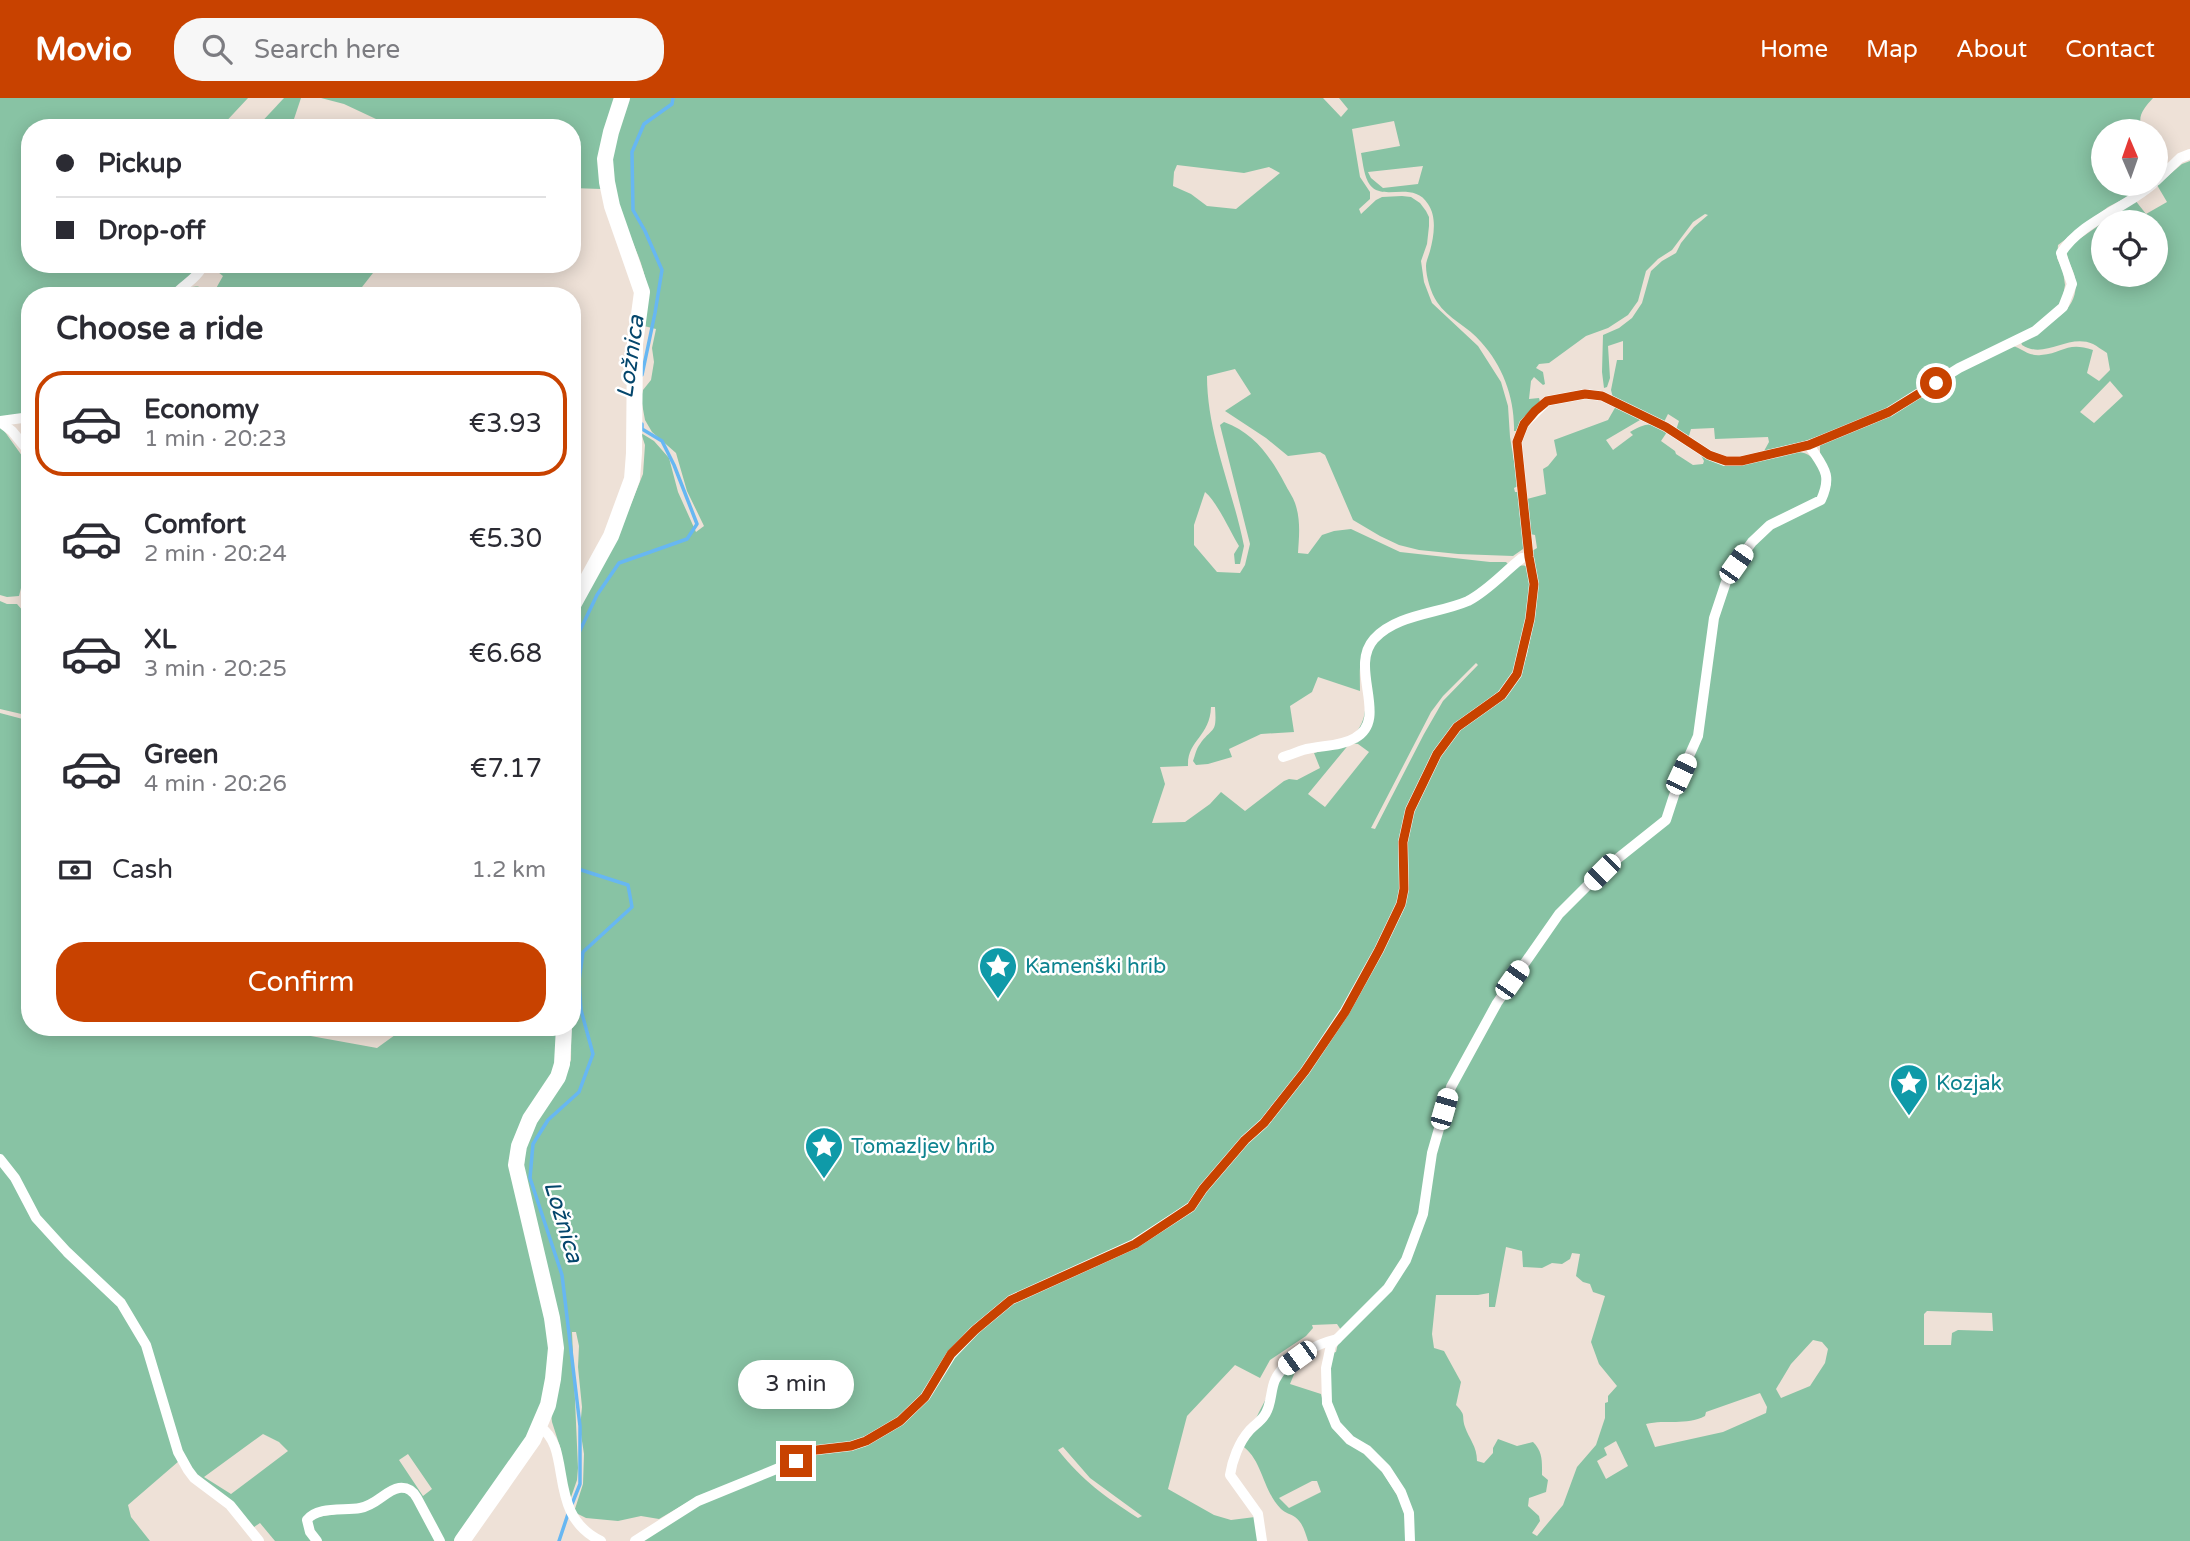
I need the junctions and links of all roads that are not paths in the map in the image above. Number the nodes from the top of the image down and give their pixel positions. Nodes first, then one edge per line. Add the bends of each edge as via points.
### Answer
1 (622, 98) edge
2 (2190, 155) edge
3 (2168, 170) edge
4 (2138, 196) edge
5 (199, 273) edge
6 (181, 287) edge
7 (21, 418) edge
8 (0, 421) edge
9 (21, 442) edge
10 (1809, 445) junction
11 (1522, 558) dead end
12 (581, 591) edge
13 (1283, 757) dead end
14 (564, 1036) edge
15 (0, 1159) edge
16 (1337, 1339) junction
17 (540, 1427) junction
18 (246, 1527) junction
19 (250, 1541) edge
20 (259, 1541) edge
21 (317, 1541) edge
22 (440, 1541) edge
23 (461, 1541) edge
24 (601, 1541) edge
25 (635, 1541) edge
26 (1262, 1541) edge
27 (1410, 1541) edge

1 - 12 street via 605,159 612,206 642,292 635,344 632,479 611,536
2 - 3 street
4 - 10 street via 2068,242 2060,253 2072,284 2063,307 2050,320 1889,412
5 - 6 street
7 - 8 street
8 - 9 street
10 - 16 street via 1825,469 1828,485 1821,500 1770,525 1752,542 1726,582 1714,618 1698,736 1666,820 1559,914 1497,1003 1451,1087 1432,1153 1423,1214 1406,1260 1388,1288
10 - 25 street via 1726,461 1602,396 1585,394 1547,401 1535,411 1517,442 1534,584 1517,674 1502,695 1457,727 1437,754 1410,810 1403,842 1401,904 1345,1012 1264,1123 1191,1207 1135,1244 1011,1300 951,1354 925,1397 900,1421 851,1446 808,1451 796,1461 698,1501
11 - 13 street via 1482,593 1401,622 1373,640 1364,671 1370,714 1358,737
14 - 17 street via 558,1077 530,1119 516,1165 555,1348 548,1405
15 - 18 street via 36,1218 121,1303 146,1345 178,1452 194,1478 230,1505
16 - 26 street via 1283,1368 1268,1410 1242,1439 1231,1467 1230,1475 1258,1514
16 - 27 street via 1326,1368 1327,1403 1336,1425 1386,1469 1401,1492 1409,1513
17 - 23 street
17 - 24 street via 556,1446 558,1469 577,1523
18 - 19 street
18 - 20 street
21 - 22 street via 307,1526 314,1513 365,1507 396,1488 407,1488

